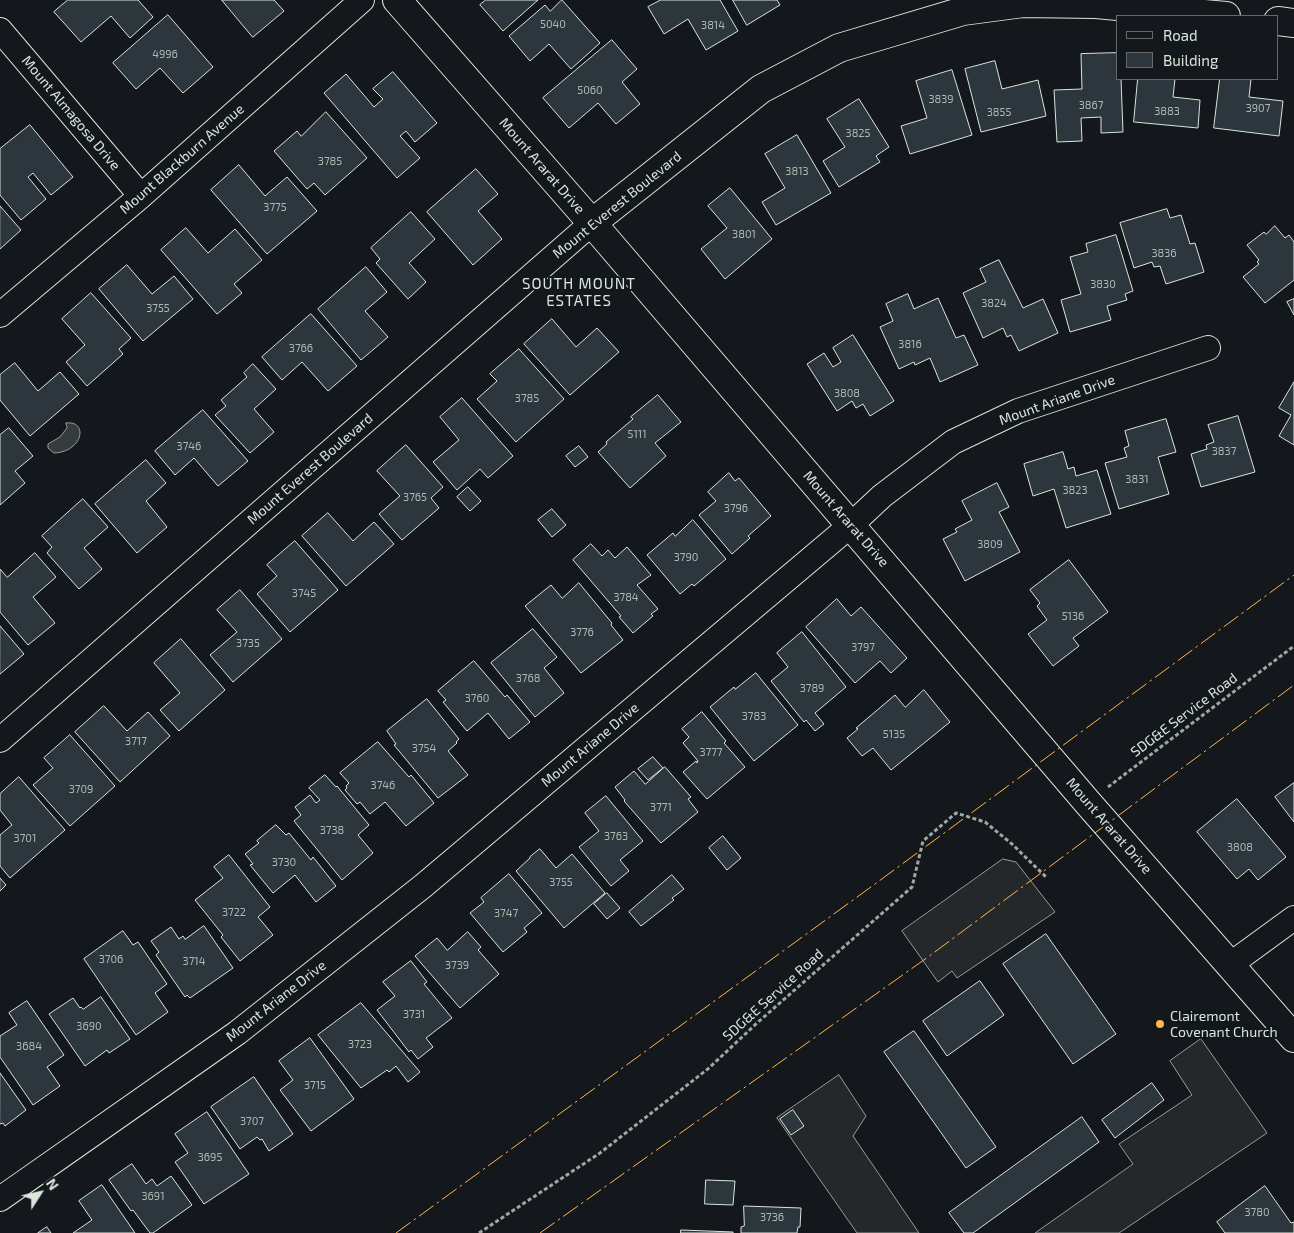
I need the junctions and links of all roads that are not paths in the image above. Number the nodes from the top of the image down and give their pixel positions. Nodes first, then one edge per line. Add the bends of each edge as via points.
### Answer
1 (362, 0) edge
2 (397, 0) edge
3 (1215, 15) edge
4 (1279, 21) edge
5 (1294, 23) edge
6 (0, 30) edge
7 (141, 196) junction
8 (592, 223) junction
9 (0, 315) edge
10 (1208, 348) dead end
11 (851, 525) junction
12 (0, 740) edge
13 (1294, 918) edge
14 (1231, 964) junction
15 (1294, 1038) edge
16 (0, 1199) edge

1 - 7 street, Mount Blackburn Avenue
2 - 8 street, Mount Ararat Drive
3 - 8 street, Mount Everest Boulevard via 1096,4 1023,3 962,10 839,48 761,89
4 - 5 street
6 - 7 street, Mount Almagosa Drive
7 - 9 street, Mount Blackburn Avenue
8 - 11 street, Mount Ararat Drive
8 - 12 street, Mount Everest Boulevard
10 - 11 street, Mount Ariane Drive via 1018,411 953,442 882,496
11 - 14 street, Mount Ararat Drive
11 - 16 street, Mount Ariane Drive via 422,886 237,1033
13 - 14 street
14 - 15 street, Mount Ararat Drive

